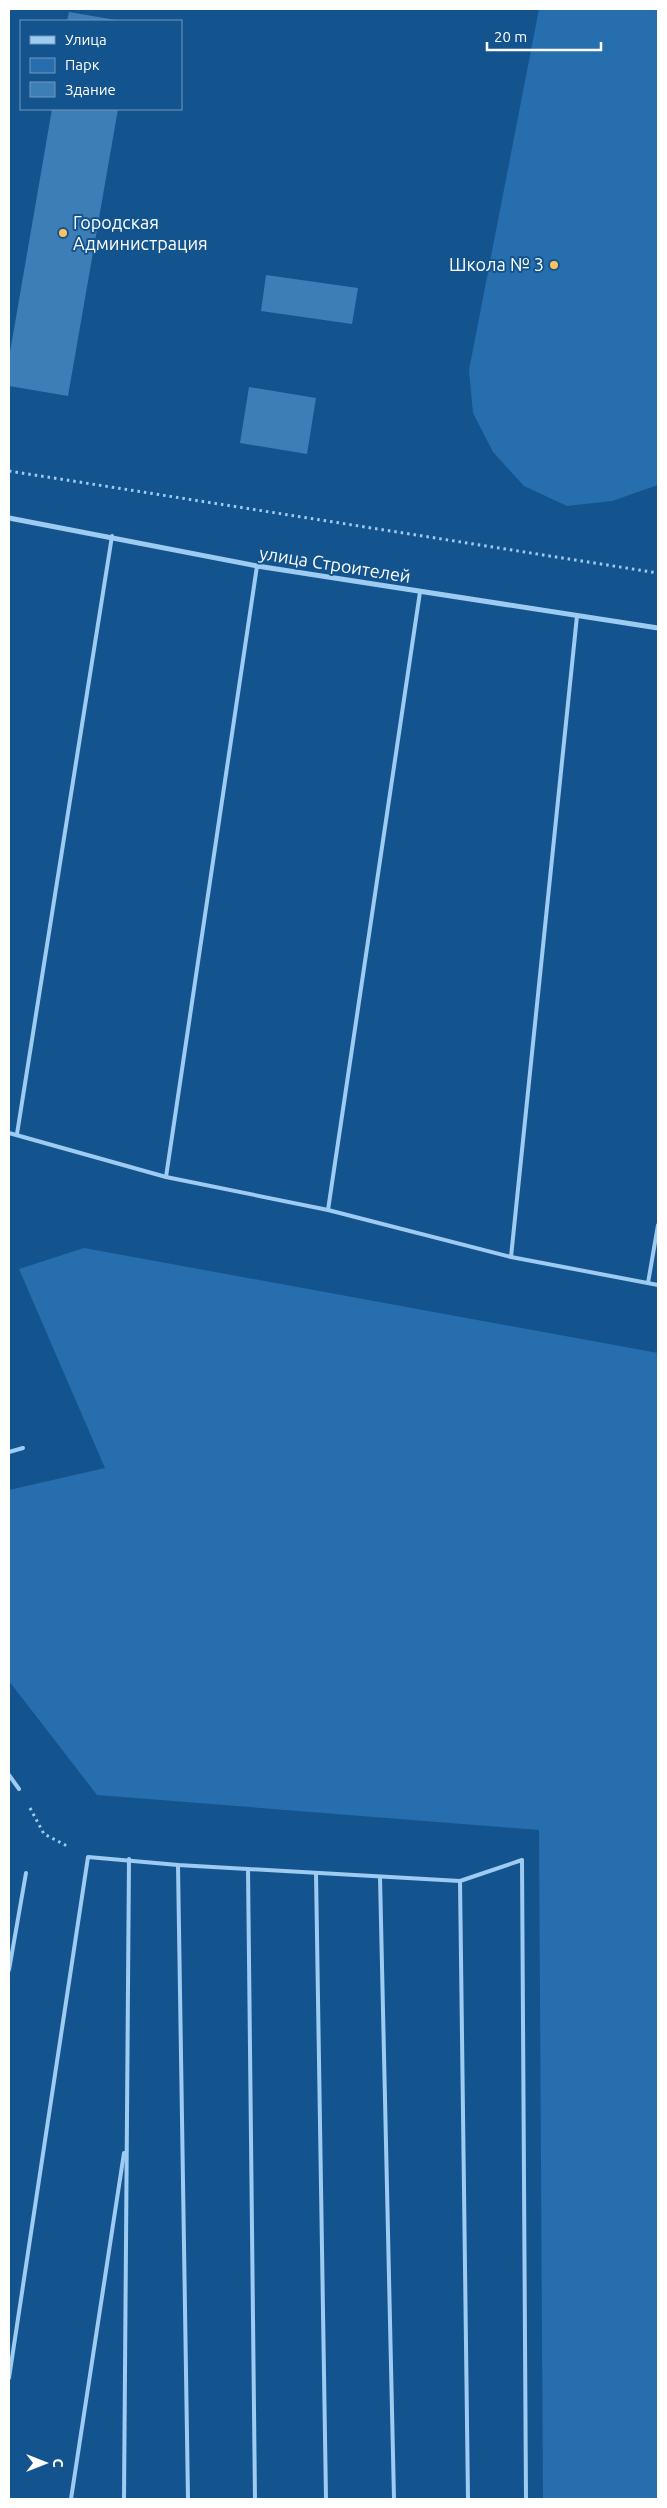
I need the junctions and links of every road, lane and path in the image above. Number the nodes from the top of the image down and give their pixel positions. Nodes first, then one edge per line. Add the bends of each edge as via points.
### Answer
1 (9, 471) edge
2 (9, 518) edge
3 (112, 536) junction
4 (257, 566) junction
5 (658, 573) edge
6 (420, 592) junction
7 (577, 616) junction
8 (658, 628) edge
9 (9, 1133) edge
10 (17, 1134) junction
11 (166, 1177) junction
12 (328, 1210) junction
13 (658, 1225) edge
14 (511, 1257) junction
15 (648, 1283) junction
16 (658, 1285) edge
17 (23, 1448) dead end
18 (9, 1452) edge
19 (9, 1775) edge
20 (19, 1788) joint
21 (88, 1857) junction
22 (129, 1860) junction
23 (178, 1865) junction
24 (248, 1869) junction
25 (26, 1873) dead end
26 (316, 1873) junction
27 (380, 1877) junction
28 (460, 1881) junction
29 (9, 1970) edge
30 (126, 2139) junction
31 (9, 2378) edge
32 (71, 2499) edge
33 (124, 2499) edge
34 (188, 2499) edge
35 (255, 2499) edge
36 (326, 2499) edge
37 (394, 2499) edge
38 (468, 2499) edge
39 (526, 2499) edge

1 - 5 path
2 - 3 street, улица Строителей
3 - 4 street, улица Строителей
3 - 10 lane
4 - 6 street, улица Строителей
4 - 11 lane
6 - 7 street, улица Строителей
6 - 12 lane
7 - 8 street, улица Строителей
7 - 14 lane
9 - 10 lane
10 - 11 lane
11 - 12 lane
12 - 14 lane
13 - 15 lane
14 - 15 lane
15 - 16 lane
17 - 18 lane
19 - 20 lane
20 - 21 path via 44,1834
21 - 22 lane
21 - 31 lane
22 - 23 lane
22 - 30 lane
23 - 24 lane
23 - 34 lane
24 - 26 lane
24 - 35 lane
25 - 29 lane
26 - 27 lane
26 - 36 lane
27 - 28 lane
27 - 37 lane
28 - 38 lane
28 - 39 lane via 522,1860
30 - 32 lane
30 - 33 lane

